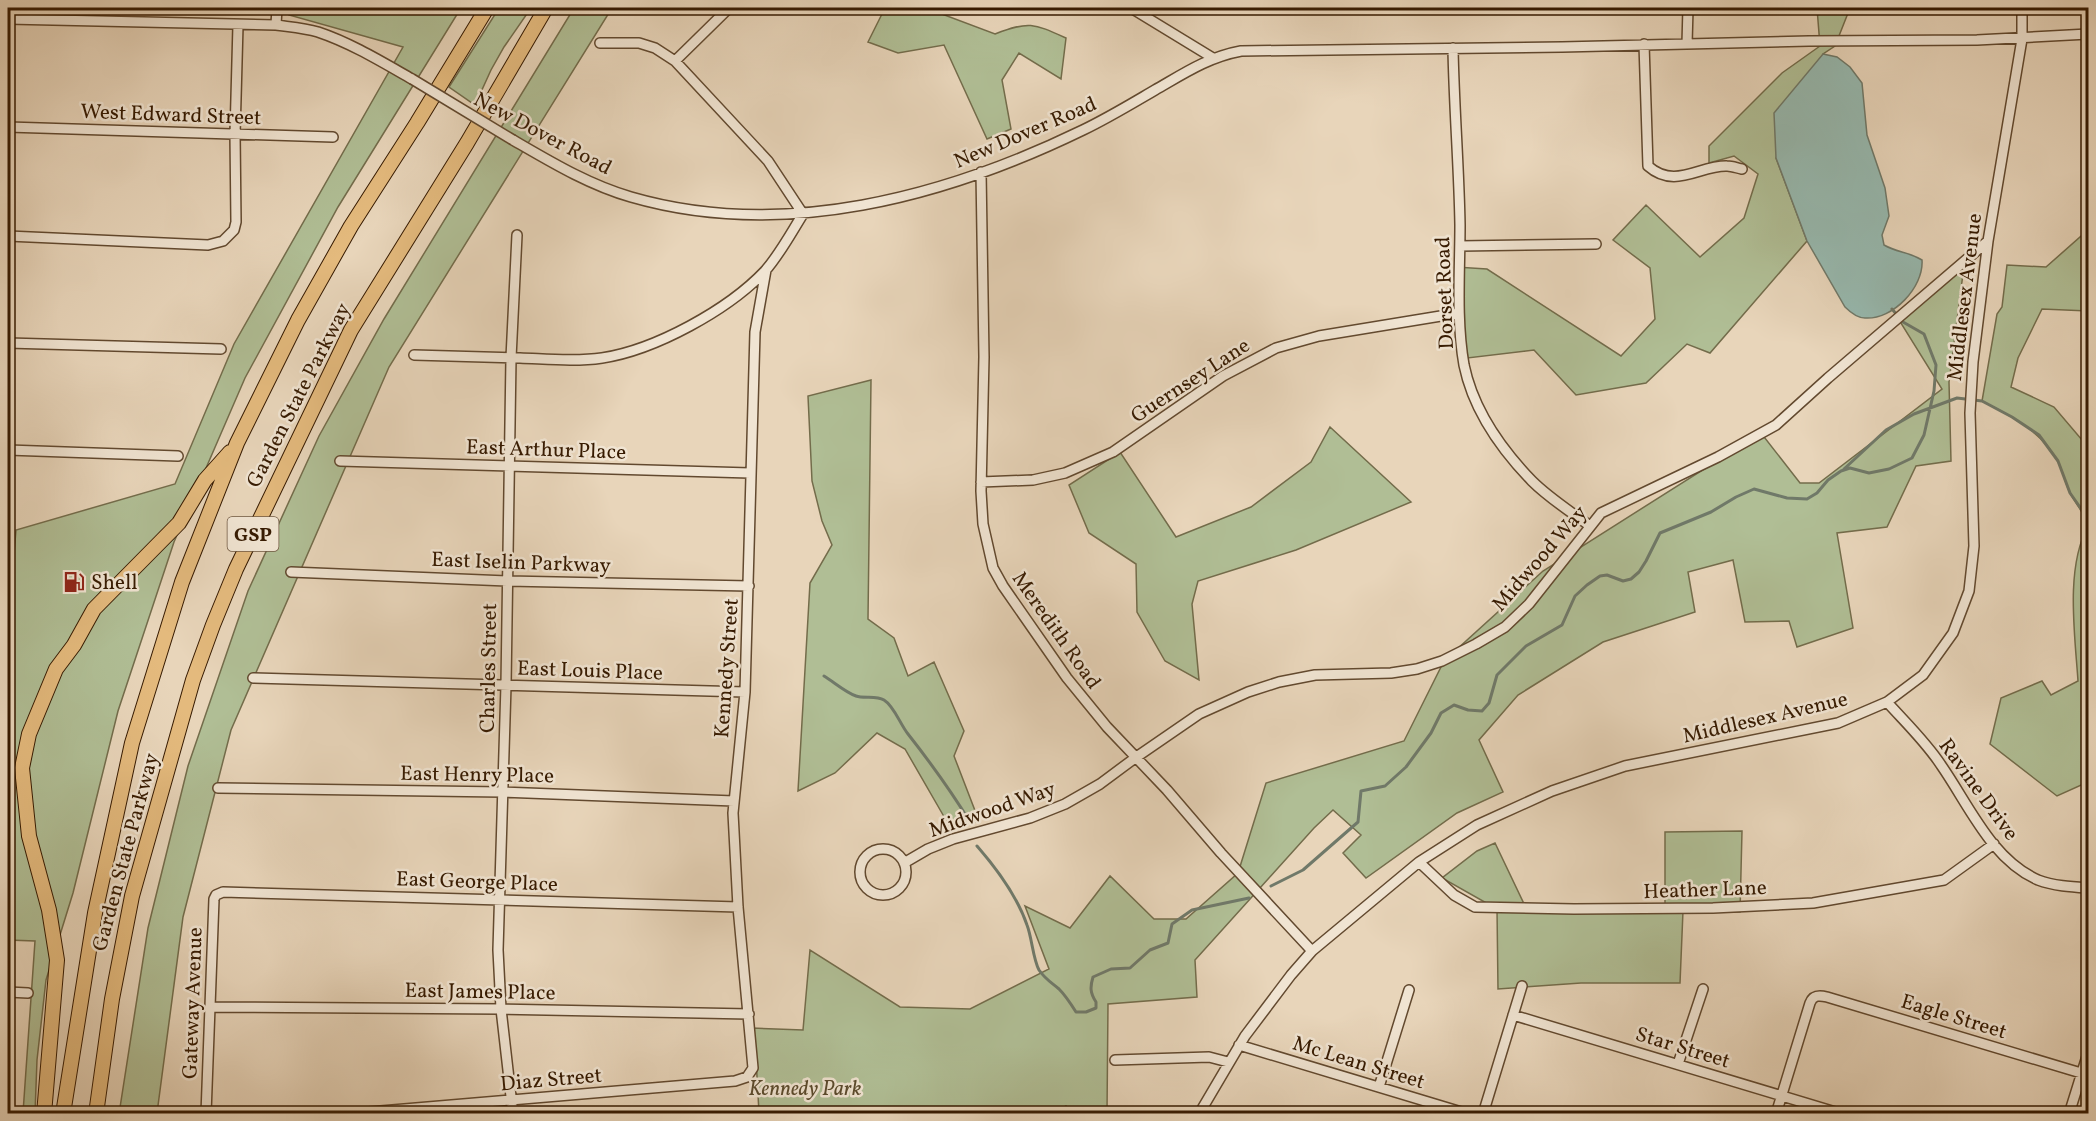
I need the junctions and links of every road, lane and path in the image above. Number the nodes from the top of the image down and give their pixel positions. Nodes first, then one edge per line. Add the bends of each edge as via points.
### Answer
1 (10, 8) edge
2 (277, 8) edge
3 (488, 8) edge
4 (546, 8) edge
5 (729, 8) edge
6 (1131, 8) edge
7 (1688, 8) edge
8 (2022, 8) edge
9 (9, 19) edge
10 (238, 25) junction
11 (276, 25) junction
12 (2088, 34) edge
13 (2022, 39) junction
14 (600, 43) dead end
15 (1644, 44) junction
16 (1687, 44) junction
17 (1453, 48) junction
18 (1213, 58) junction
19 (675, 62) junction
20 (8, 127) edge
21 (235, 134) junction
22 (333, 137) dead end
23 (1742, 169) dead end
24 (981, 172) junction
25 (803, 214) junction
26 (517, 235) dead end
27 (8, 236) edge
28 (1988, 242) junction
29 (1596, 244) dead end
30 (1460, 246) junction
31 (765, 270) junction
32 (1459, 313) junction
33 (8, 343) edge
34 (221, 349) dead end
35 (414, 355) dead end
36 (511, 358) junction
37 (237, 443) junction
38 (8, 450) edge
39 (178, 456) dead end
40 (340, 461) dead end
41 (509, 465) junction
42 (750, 473) junction
43 (981, 482) junction
44 (1590, 525) junction
45 (291, 572) dead end
46 (507, 581) junction
47 (749, 586) junction
48 (253, 678) dead end
49 (506, 685) junction
50 (746, 692) junction
51 (1887, 702) junction
52 (1135, 758) junction
53 (219, 788) dead end
54 (502, 792) junction
55 (734, 801) junction
56 (1994, 844) junction
57 (1419, 862) junction
58 (904, 863) junction
59 (2088, 888) edge
60 (216, 895) joint
61 (498, 900) junction
62 (738, 907) junction
63 (1312, 951) junction
64 (1522, 986) dead end
65 (1702, 989) dead end
66 (1409, 990) dead end
67 (8, 992) edge
68 (28, 993) dead end
69 (211, 1006) junction
70 (501, 1009) junction
71 (749, 1014) junction
72 (1513, 1015) junction
73 (1239, 1045) junction
74 (2088, 1053) edge
75 (1115, 1060) dead end
76 (1228, 1062) junction
77 (1678, 1064) junction
78 (753, 1068) joint
79 (2081, 1073) junction
80 (1379, 1087) junction
81 (1781, 1095) junction
82 (512, 1101) junction
83 (383, 1112) edge
84 (44, 1113) edge
85 (63, 1113) edge
86 (96, 1113) edge
87 (206, 1113) edge
88 (345, 1113) edge
89 (513, 1113) edge
90 (1198, 1113) edge
91 (1468, 1113) edge
92 (1483, 1113) edge
93 (1776, 1113) edge
94 (1842, 1113) edge
95 (2069, 1113) edge

1 - 9 street
2 - 11 street
3 - 37 highway, Garden State Parkway / GSP via 324,272
4 - 86 highway, Garden State Parkway / GSP via 351,330 217,615 193,680 132,896
5 - 19 street
6 - 18 street
7 - 16 street
8 - 13 street, Middlesex Avenue
9 - 10 street, New Dover Road
10 - 11 street, New Dover Road
10 - 21 street
11 - 25 street, New Dover Road, bridge via 318,33 367,54 592,183 639,199 705,213
12 - 13 street, New Dover Road
13 - 16 street, New Dover Road
13 - 28 street, Middlesex Avenue
14 - 19 street via 655,48
15 - 16 street, New Dover Road
15 - 17 street, New Dover Road
15 - 23 street via 1648,166 1671,176 1689,176 1726,166
17 - 18 street, New Dover Road via 1241,51
17 - 30 street, Dorset Road
18 - 24 street, New Dover Road via 1082,130
19 - 25 street via 768,161
20 - 21 street, West Edward Street
21 - 22 street, West Edward Street
21 - 27 street via 234,230 216,244
24 - 25 street, New Dover Road via 857,207
24 - 43 street, Meredith Road
25 - 31 street
26 - 36 street, Charles Street
28 - 44 street, Midwood Way via 1776,425 1601,513
28 - 51 street, Middlesex Avenue via 1971,388 1974,546 1969,591 1953,633 1923,675
29 - 30 street
30 - 32 street, Dorset Road
31 - 36 street via 726,305 633,351 575,360
31 - 42 street, Kennedy Street via 755,332
32 - 43 street, Guernsey Lane via 1319,336 1276,348 1223,376 1113,452 1065,474
32 - 44 street, Dorset Road via 1465,367 1491,429 1533,482
33 - 34 street
35 - 36 street
36 - 41 street, Charles Street
37 - 84 highway via 205,480 179,523 94,609 56,669 29,734 22,768 29,836 49,910 57,960
37 - 85 highway, Garden State Parkway / GSP via 182,582 132,743 95,913
38 - 39 street
40 - 41 street, East Arthur Place
41 - 42 street, East Arthur Place
41 - 46 street, Charles Street
42 - 47 street, Kennedy Street
43 - 52 street, Meredith Road via 983,525 993,568 1003,586 1067,678
44 - 52 street, Midwood Way via 1529,604 1505,627 1443,661 1391,673 1315,675 1279,682 1199,714
45 - 46 street, East Iselin Parkway
46 - 47 street, East Iselin Parkway
46 - 49 street, Charles Street
47 - 50 street, Kennedy Street
48 - 49 street, East Louis Place
49 - 50 street, East Louis Place
49 - 54 street, Charles Street
50 - 55 street, Kennedy Street
51 - 56 street, Ravine Drive via 1940,764
51 - 57 street, Middlesex Avenue via 1839,723 1625,766 1552,791 1477,825
52 - 58 street, Midwood Way via 1065,804 1030,819 953,839
52 - 63 street, Meredith Road
53 - 54 street, East Henry Place
54 - 55 street, East Henry Place
54 - 61 street, Charles Street
55 - 62 street, Kennedy Street
56 - 57 street, Heather Lane via 1944,880 1813,903 1713,908 1475,907 1454,895
56 - 59 street, Ravine Drive via 2012,864 2039,880
57 - 63 street, Middlesex Avenue
58 - 58 street via 895,852 874,851 860,867 862,883 873,893 896,891 905,878
60 - 61 street, East George Place via 232,892
60 - 69 street, Gateway Avenue
61 - 62 street, East George Place
61 - 70 street, Charles Street
62 - 71 street, Kennedy Street
63 - 73 street, Middlesex Avenue
64 - 72 street
65 - 77 street
66 - 80 street
67 - 68 street
69 - 70 street, East James Place
69 - 87 street, Gateway Avenue
70 - 71 street, East James Place
70 - 82 street, Charles Street
71 - 78 street, Kennedy Street
72 - 77 street, Star Street
72 - 92 street
73 - 76 street, Middlesex Avenue
73 - 80 street, Mc Lean Street
74 - 79 street
75 - 76 street via 1209,1057
76 - 90 street, Middlesex Avenue
77 - 81 street, Star Street
78 - 82 street, Diaz Street via 747,1077 735,1081
79 - 81 street, Eagle Street via 1827,996 1815,996
79 - 95 street
80 - 91 street, Mc Lean Street
81 - 93 street
81 - 94 street, Star Street
82 - 83 street, Diaz Street
82 - 89 street, Charles Street
83 - 88 street, Diaz Street

